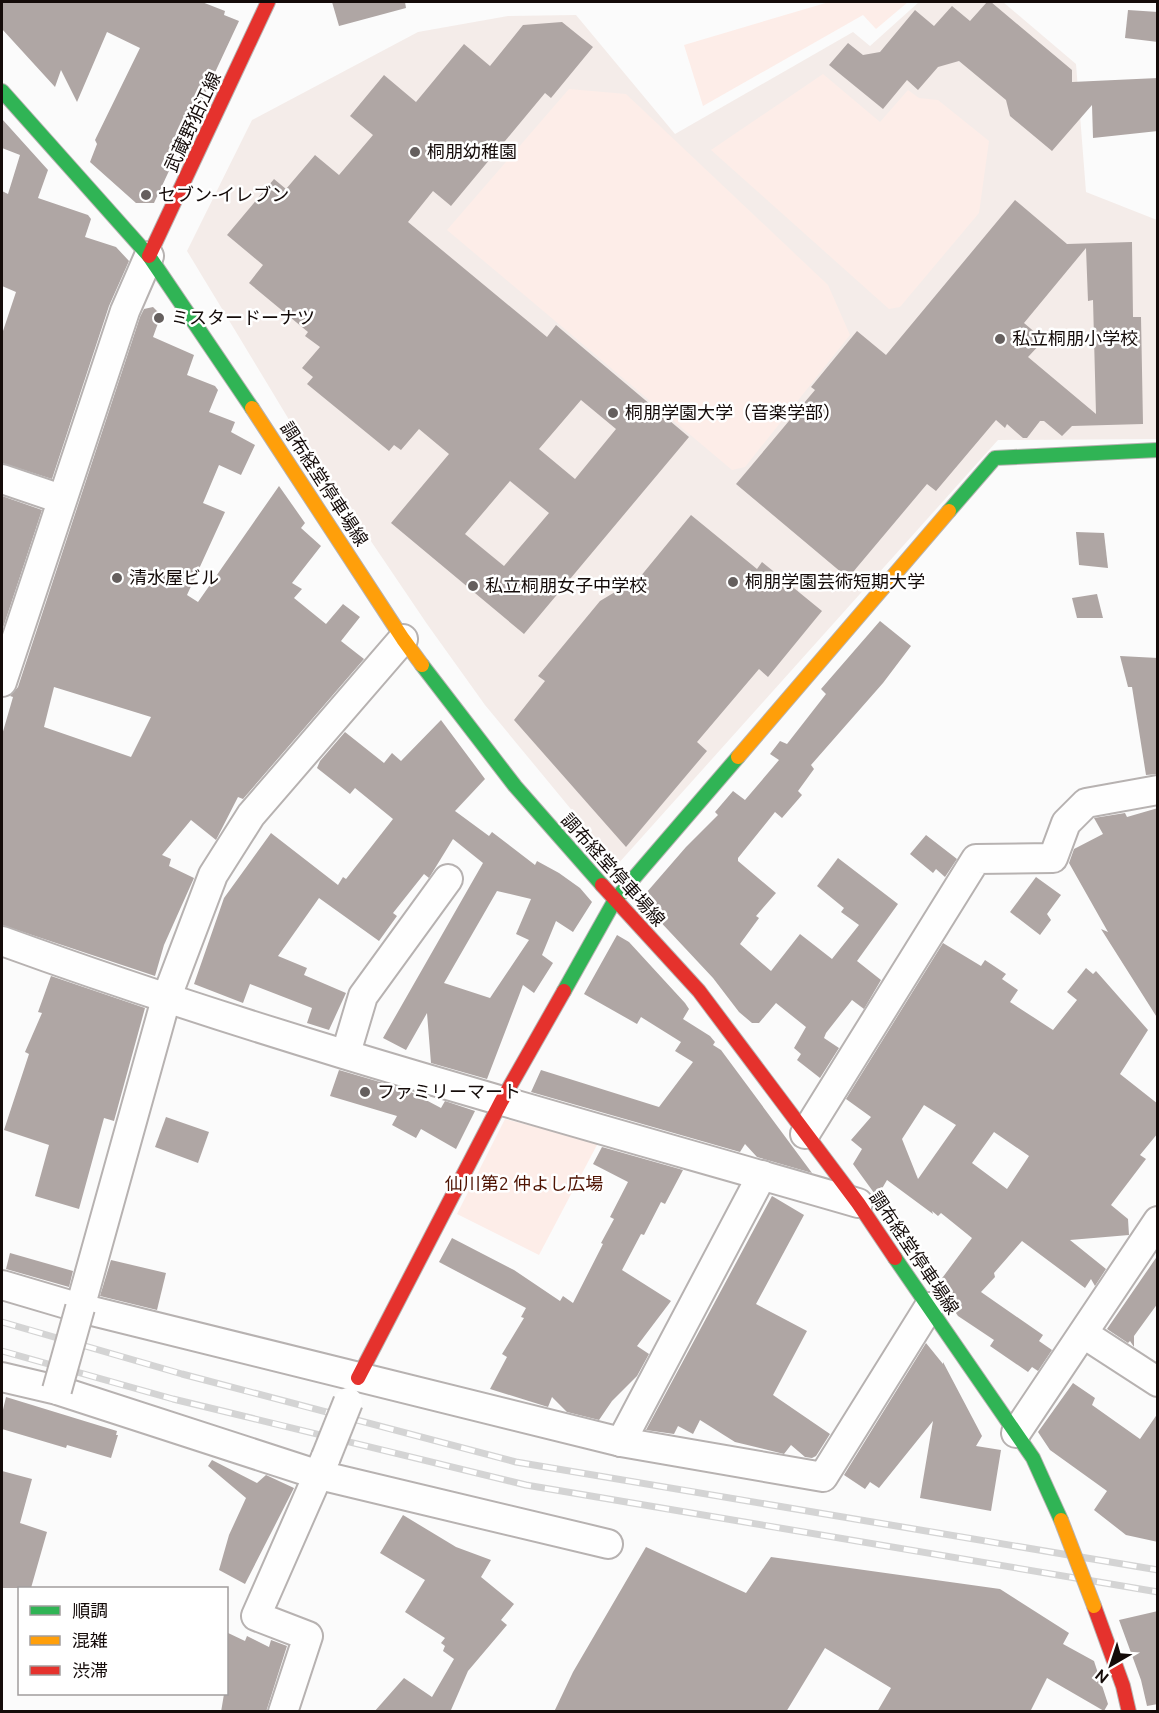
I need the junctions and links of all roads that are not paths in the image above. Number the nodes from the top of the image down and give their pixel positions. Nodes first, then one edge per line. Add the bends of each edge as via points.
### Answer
1 (268, 2) edge
2 (2, 93) edge
3 (149, 256) junction
4 (1158, 450) edge
5 (2, 479) edge
6 (61, 499) junction
7 (403, 639) junction
8 (2, 682) edge
9 (1158, 789) edge
10 (447, 879) dead end
11 (615, 900) junction
12 (2, 941) edge
13 (166, 999) junction
14 (345, 1053) junction
15 (501, 1102) junction
16 (805, 1134) junction
17 (762, 1175) junction
18 (858, 1203) junction
19 (1158, 1221) edge
20 (2, 1285) edge
21 (929, 1307) junction
22 (80, 1308) junction
23 (1084, 1334) junction
24 (2, 1377) edge
25 (1157, 1380) edge
26 (57, 1390) junction
27 (353, 1390) junction
28 (1016, 1432) junction
29 (621, 1442) junction
30 (323, 1466) junction
31 (608, 1544) dead end
32 (283, 1712) edge
33 (1129, 1712) edge

1 - 3 main road, 武蔵野狛江線
2 - 3 main road, 調布経堂停車場線
3 - 6 street via 125,311
3 - 7 main road, 調布経堂停車場線
4 - 11 main road via 995,458
5 - 6 street
6 - 8 street
7 - 11 main road, 調布経堂停車場線 via 515,786
7 - 13 street via 245,825 213,874
9 - 16 street via 1086,803 1066,823 1053,858 976,859
10 - 14 street via 363,996
11 - 15 main road
11 - 16 main road, 調布経堂停車場線 via 699,991
12 - 13 street
13 - 14 street
13 - 22 street
14 - 15 street
15 - 17 street
15 - 27 main road
16 - 18 main road, 調布経堂停車場線
17 - 18 street
17 - 29 street
18 - 21 main road, 調布経堂停車場線
19 - 23 street
20 - 22 street
21 - 28 main road, 調布経堂停車場線
21 - 29 street via 823,1477
22 - 26 street, bridge
22 - 27 street
23 - 25 street
23 - 28 street
24 - 26 street
26 - 30 street
27 - 29 street
27 - 30 street, bridge
28 - 33 main road, 調布経堂停車場線, bridge via 1033,1458 1061,1520 1123,1686
30 - 31 street
30 - 32 street via 256,1616 308,1636

